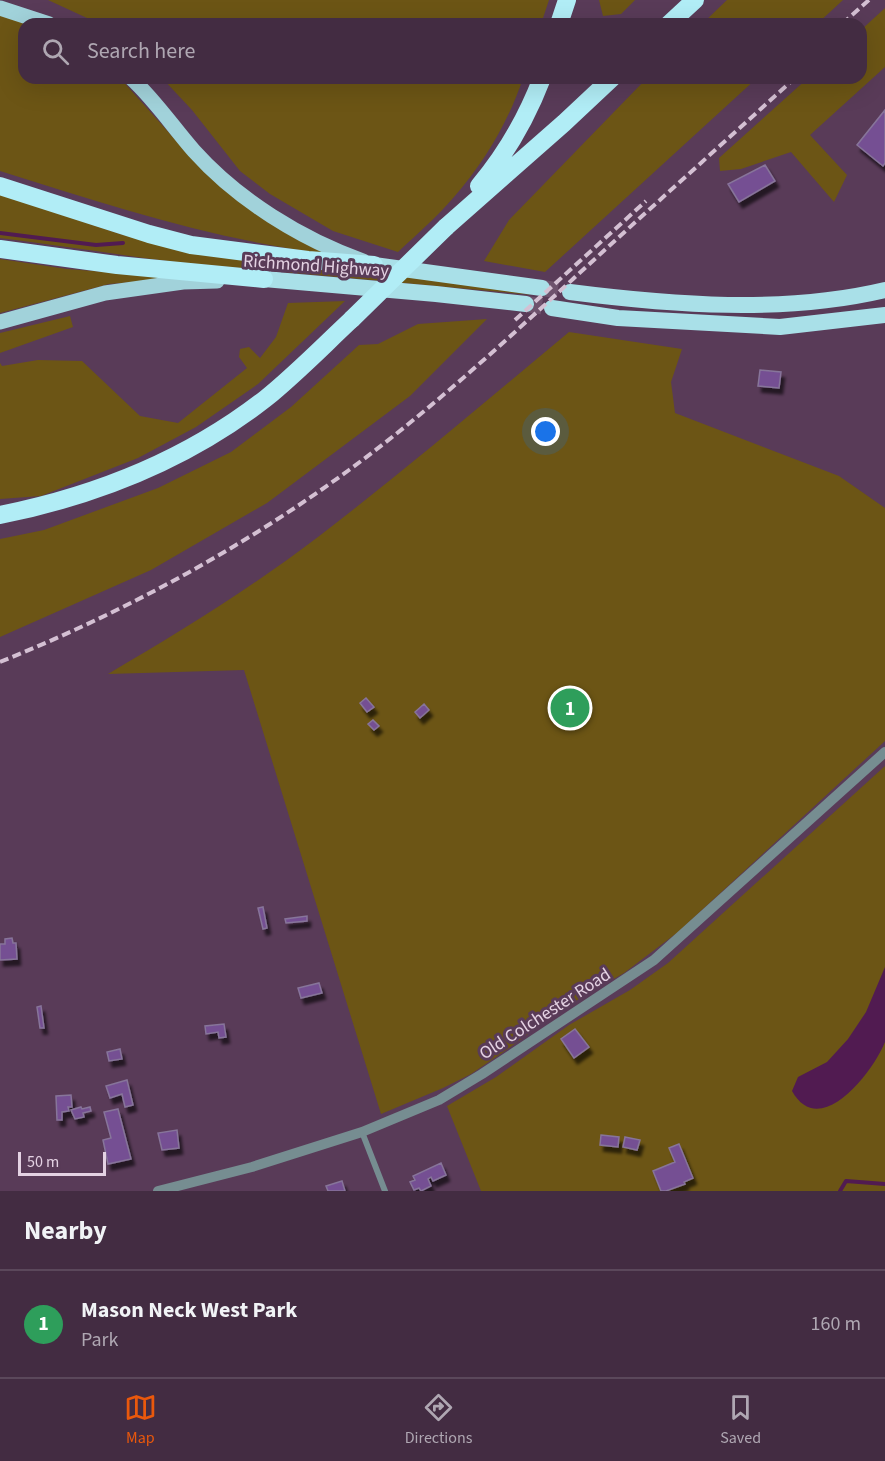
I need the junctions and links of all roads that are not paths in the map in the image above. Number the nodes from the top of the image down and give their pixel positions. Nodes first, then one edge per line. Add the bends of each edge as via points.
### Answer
1 (567, 0) edge
2 (694, 0) edge
3 (0, 8) edge
4 (31, 18) edge
5 (561, 18) edge
6 (675, 18) edge
7 (137, 84) edge
8 (540, 84) edge
9 (606, 84) edge
10 (0, 186) edge
11 (446, 227) junction
12 (0, 249) edge
13 (374, 265) junction
14 (264, 279) junction
15 (542, 288) tunnel mouth
16 (885, 290) edge
17 (570, 292) tunnel mouth
18 (526, 304) tunnel mouth
19 (552, 308) tunnel mouth
20 (885, 315) edge
21 (0, 322) edge
22 (0, 515) edge
23 (885, 752) edge
24 (362, 1132) junction
25 (158, 1191) edge
26 (385, 1191) edge

1 - 5 highway
2 - 6 highway
3 - 4 main road
7 - 13 main road, Richmond Highway via 194,151 242,194 316,240
8 - 11 highway via 531,107 492,171
9 - 11 highway
10 - 13 highway via 191,245
11 - 22 highway, bridge via 290,378 206,439 97,489
12 - 14 highway
13 - 15 highway, Richmond Highway
14 - 18 highway, Richmond Highway
14 - 21 main road, Richmond Highway via 183,282 105,293
16 - 17 highway via 789,304 720,304
19 - 20 highway via 618,318 780,327
23 - 24 street, Old Colchester Road via 641,970 439,1100
24 - 25 street, Old Colchester Road
24 - 26 street

